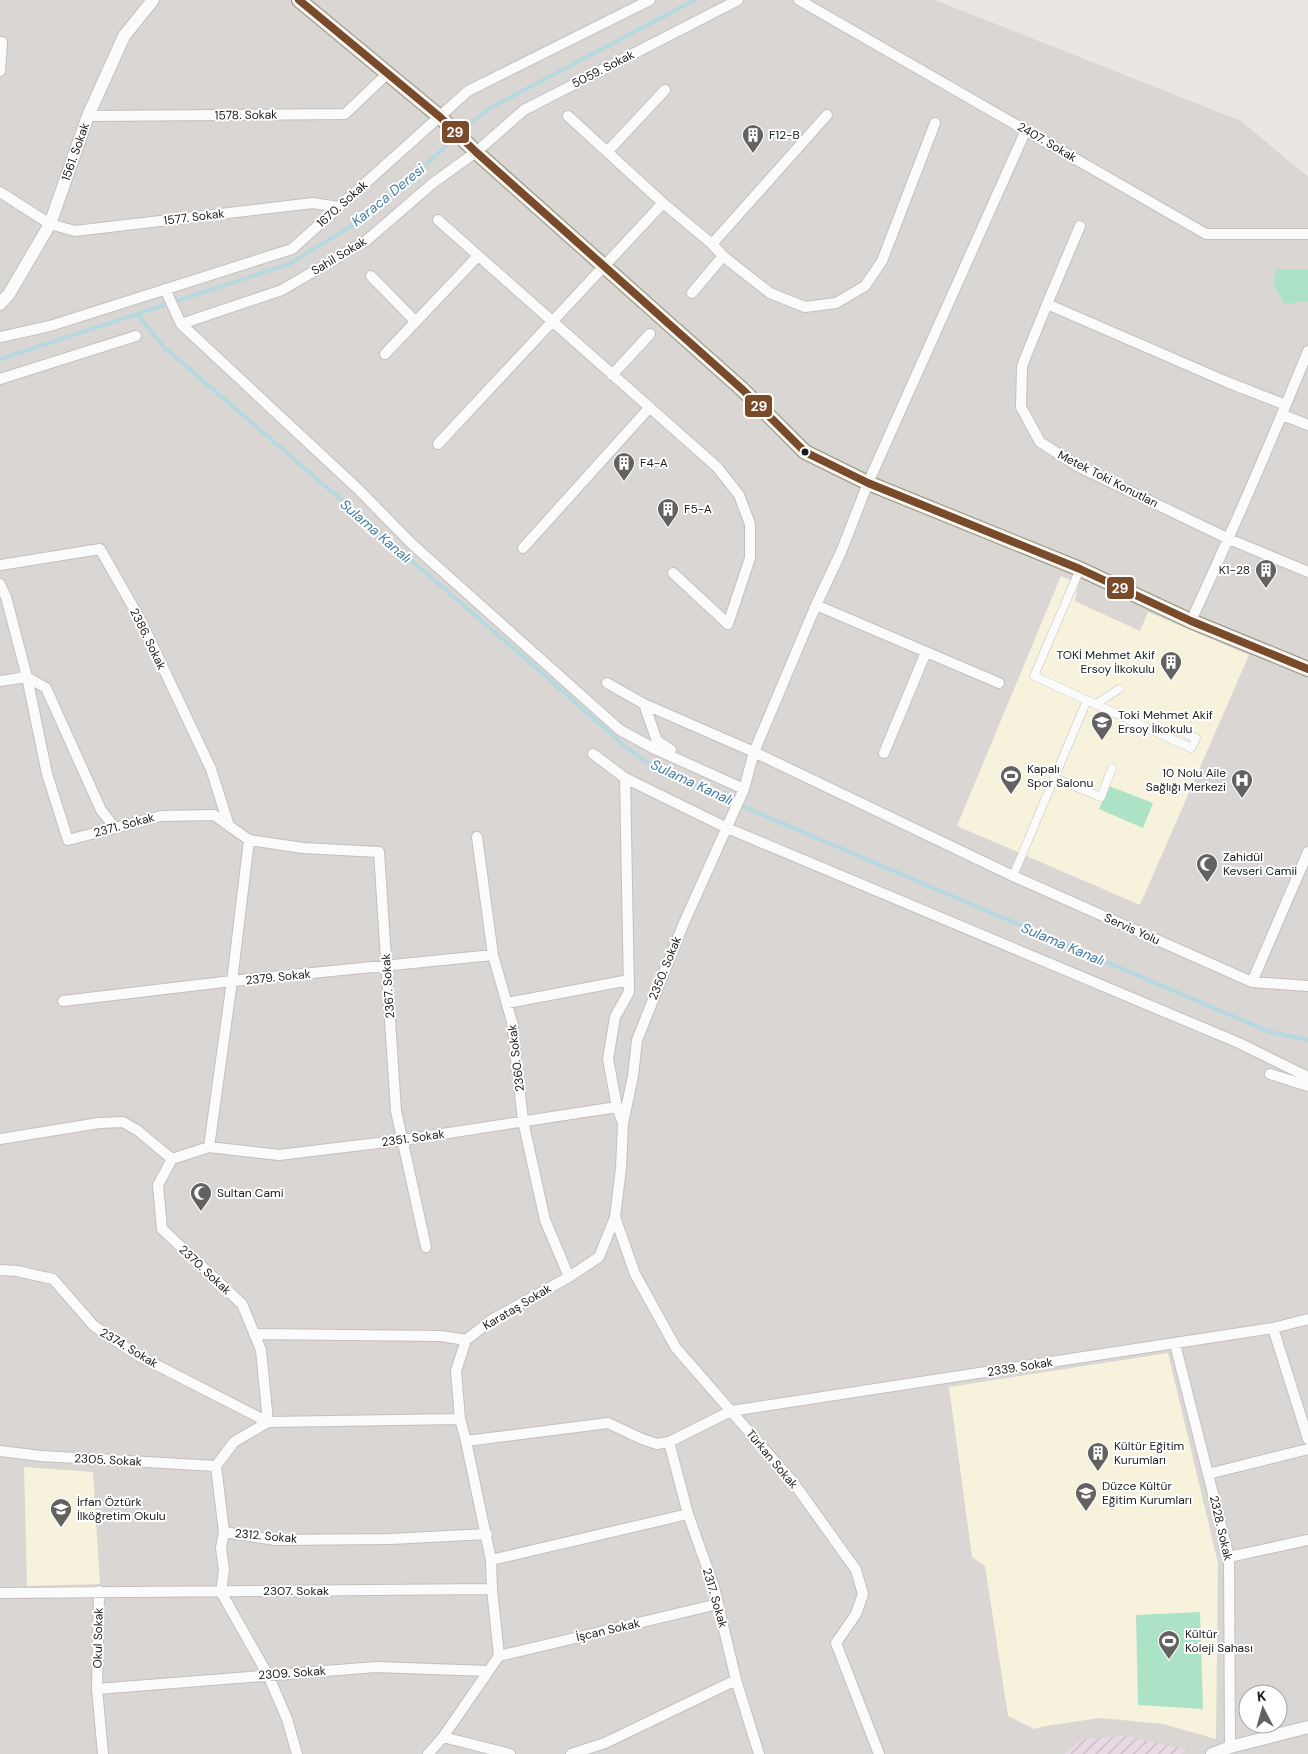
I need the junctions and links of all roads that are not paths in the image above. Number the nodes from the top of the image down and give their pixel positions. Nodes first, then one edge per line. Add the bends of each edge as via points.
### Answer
1 (153, 0) edge
2 (299, 0) edge
3 (650, 0) edge
4 (738, 0) edge
5 (798, 0) edge
6 (0, 42) edge
7 (0, 71) edge
8 (387, 74) junction
9 (665, 90) dead end
10 (827, 115) dead end
11 (88, 116) junction
12 (568, 116) dead end
13 (440, 117) junction
14 (935, 123) dead end
15 (1026, 130) junction
16 (473, 148) junction
17 (608, 152) junction
18 (0, 192) edge
19 (663, 203) junction
20 (338, 206) junction
21 (438, 220) dead end
22 (50, 224) junction
23 (1080, 226) dead end
24 (1308, 234) edge
25 (712, 244) junction
26 (478, 256) junction
27 (722, 256) junction
28 (604, 267) junction
29 (371, 276) dead end
30 (166, 289) junction
31 (692, 293) dead end
32 (0, 304) edge
33 (1046, 304) junction
34 (415, 321) junction
35 (554, 322) junction
36 (181, 324) junction
37 (650, 334) dead end
38 (136, 336) dead end
39 (0, 337) edge
40 (1308, 351) edge
41 (385, 354) dead end
42 (612, 375) junction
43 (0, 379) edge
44 (650, 408) junction
45 (1285, 410) junction
46 (1308, 425) edge
47 (438, 444) dead end
48 (868, 483) junction
49 (1229, 539) junction
50 (523, 548) dead end
51 (0, 565) edge
52 (1080, 569) junction
53 (1308, 572) edge
54 (673, 573) dead end
55 (0, 584) edge
56 (816, 606) junction
57 (1191, 621) junction
58 (926, 652) junction
59 (1308, 668) edge
60 (26, 677) junction
61 (0, 681) edge
62 (607, 682) dead end
63 (999, 684) dead end
64 (1119, 689) dead end
65 (1087, 700) junction
66 (644, 704) junction
67 (1096, 704) junction
68 (1188, 735) dead end
69 (754, 752) junction
70 (884, 753) dead end
71 (593, 754) dead end
72 (1112, 768) dead end
73 (625, 778) junction
74 (1055, 778) junction
75 (744, 788) junction
76 (728, 824) junction
77 (229, 826) junction
78 (114, 828) junction
79 (477, 837) dead end
80 (249, 840) junction
81 (1308, 852) edge
82 (1013, 876) junction
83 (493, 955) junction
84 (387, 966) junction
85 (629, 980) junction
86 (232, 981) junction
87 (1252, 982) junction
88 (1308, 986) edge
89 (63, 1001) dead end
90 (507, 1003) junction
91 (1270, 1074) dead end
92 (1308, 1077) edge
93 (1308, 1086) edge
94 (617, 1107) junction
95 (523, 1121) junction
96 (623, 1123) junction
97 (0, 1139) edge
98 (403, 1140) junction
99 (209, 1147) junction
100 (172, 1159) junction
101 (615, 1217) junction
102 (426, 1247) dead end
103 (0, 1270) edge
104 (569, 1277) junction
105 (1308, 1318) edge
106 (1273, 1328) junction
107 (254, 1334) junction
108 (466, 1340) junction
109 (1175, 1344) junction
110 (731, 1411) junction
111 (460, 1419) junction
112 (268, 1422) junction
113 (1308, 1439) edge
114 (466, 1441) junction
115 (669, 1442) junction
116 (1308, 1449) edge
117 (0, 1451) edge
118 (216, 1466) junction
119 (1208, 1474) junction
120 (688, 1514) junction
121 (224, 1532) junction
122 (487, 1534) junction
123 (1308, 1540) edge
124 (1229, 1557) junction
125 (491, 1560) junction
126 (492, 1589) junction
127 (99, 1591) junction
128 (220, 1592) junction
129 (0, 1593) edge
130 (718, 1604) junction
131 (499, 1656) junction
132 (488, 1671) junction
133 (268, 1675) junction
134 (736, 1680) junction
135 (97, 1690) junction
136 (1308, 1726) edge
137 (443, 1737) junction
138 (1230, 1747) junction
139 (103, 1754) edge
140 (297, 1754) edge
141 (428, 1754) edge
142 (510, 1754) edge
143 (571, 1754) edge
144 (759, 1754) edge
145 (879, 1754) edge
146 (1212, 1754) edge

1 - 11 street, 1561. Sokak via 124,36
2 - 8 main road
3 - 13 street, 1670. Sokak via 468,91
4 - 16 street, 5059. Sokak via 524,110
5 - 15 street, 2407. Sokak
6 - 7 street
8 - 11 street, 1578. Sokak via 345,114
8 - 13 main road
9 - 17 street
10 - 25 street
11 - 22 street, 1561. Sokak
12 - 17 street
13 - 16 main road
13 - 20 street, 1670. Sokak
14 - 27 street via 882,260 865,286 836,303 804,307 770,293
15 - 24 street, 2407. Sokak via 1206,234
15 - 48 street, 2350. Sokak
16 - 28 main road
16 - 36 street, Sahil Sokak via 367,240 282,290
17 - 19 street
18 - 22 street, 1577. Sokak
19 - 25 street
19 - 28 street
20 - 22 street, 1577. Sokak via 313,203 75,231
20 - 30 street, 1670. Sokak via 292,249
21 - 26 street
22 - 32 street, 1561. Sokak
23 - 33 street, Metek Toki Konutları
25 - 27 street
26 - 34 street
26 - 35 street
27 - 31 street
28 - 35 street
28 - 48 main road via 743,390 805,452
29 - 34 street
30 - 36 street
30 - 39 street, 1670. Sokak via 50,326
33 - 45 street
33 - 49 street, Metek Toki Konutları via 1022,366 1021,407 1040,442 1079,467
34 - 41 street
35 - 42 street
35 - 47 street
36 - 75 street via 358,489 412,544 620,730
37 - 42 street
38 - 43 street
40 - 45 street
42 - 44 street
44 - 50 street
44 - 54 street via 717,467 739,495 750,524 750,558 728,624
45 - 46 street
45 - 49 street
48 - 52 main road
48 - 56 street, 2350. Sokak
49 - 53 street, Metek Toki Konutları
49 - 57 street
51 - 77 street, 2386. Sokak via 100,549 141,621 206,760
52 - 57 main road
52 - 65 street via 1034,676
55 - 60 street, 2371. Sokak
56 - 58 street
56 - 69 street, 2350. Sokak
57 - 59 main road
58 - 63 street
58 - 70 street
60 - 61 street
60 - 78 street via 46,688 101,810
60 - 78 street, 2371. Sokak via 47,774 68,840
62 - 66 street, Servis Yolu
64 - 67 street
65 - 67 street
65 - 74 street
66 - 69 street, Servis Yolu
66 - 75 street via 657,742
67 - 68 street via 1191,748 1196,738
69 - 75 street, 2350. Sokak
69 - 82 street, Servis Yolu
71 - 73 street
72 - 74 street via 1101,797
73 - 76 street
73 - 85 street, Karataş Sokak
74 - 82 street
75 - 76 street, 2350. Sokak
76 - 92 street via 1239,1044
76 - 96 street, 2350. Sokak via 637,1040
77 - 78 street, 2371. Sokak via 214,815 161,816
77 - 80 street, 2371. Sokak
79 - 83 street, 2360. Sokak
80 - 84 street, 2367. Sokak via 303,848 378,852
80 - 86 street
81 - 87 street
82 - 87 street, Servis Yolu
83 - 84 street, 2379. Sokak
83 - 90 street, 2360. Sokak
84 - 86 street, 2379. Sokak
84 - 98 street, 2367. Sokak via 396,1111
85 - 90 street
85 - 94 street, Karataş Sokak via 629,992 615,1017 608,1059
86 - 89 street, 2379. Sokak
86 - 99 street
87 - 88 street, Servis Yolu
90 - 95 street, 2360. Sokak
91 - 93 street
94 - 95 street, 2351. Sokak
94 - 96 street, Karataş Sokak
95 - 98 street, 2351. Sokak
95 - 104 street, 2360. Sokak via 545,1220
96 - 101 street, Karataş Sokak
97 - 100 street via 123,1122 138,1130
98 - 99 street, 2351. Sokak via 278,1154
98 - 102 street, 2367. Sokak
99 - 100 street
100 - 107 street, 2370. Sokak via 158,1185 162,1229 242,1304
101 - 104 street, Karataş Sokak via 598,1257
101 - 110 street via 635,1274 676,1348
103 - 112 street, 2374. Sokak via 53,1279 94,1326 137,1355
104 - 108 street, Karataş Sokak via 493,1319
105 - 106 street, 2339. Sokak
106 - 109 street, 2339. Sokak
106 - 113 street
107 - 108 street via 441,1336
107 - 112 street, 2370. Sokak via 261,1350
108 - 111 street via 456,1371
109 - 110 street, 2339. Sokak
109 - 119 street, 2328. Sokak
110 - 115 street
110 - 145 street, Türkan Sokak via 792,1482 856,1570 863,1594 856,1614 836,1643
111 - 112 street
111 - 114 street
112 - 118 street via 234,1442
114 - 115 street via 608,1423 657,1444
114 - 122 street
115 - 120 street, 2317. Sokak
116 - 119 street
117 - 118 street, 2305. Sokak
118 - 121 street, 2312. Sokak
119 - 124 street, 2328. Sokak
120 - 125 street
120 - 130 street, 2317. Sokak
121 - 122 street, 2312. Sokak via 275,1540
121 - 128 street via 224,1570
122 - 125 street
123 - 124 street
124 - 138 street, 2328. Sokak
125 - 126 street
126 - 128 street, 2307. Sokak
126 - 131 street
127 - 128 street, 2307. Sokak
127 - 129 street, Okul Sokak
127 - 135 street, Okul Sokak
128 - 133 street
130 - 131 street, İşcan Sokak
130 - 134 street, 2317. Sokak
131 - 132 street
132 - 133 street, 2309. Sokak via 376,1667
132 - 137 street
133 - 135 street, 2309. Sokak
133 - 140 street via 287,1719
134 - 143 street via 605,1742
134 - 144 street, 2317. Sokak
135 - 139 street, Okul Sokak
136 - 138 street
137 - 141 street
137 - 142 street
138 - 146 street

